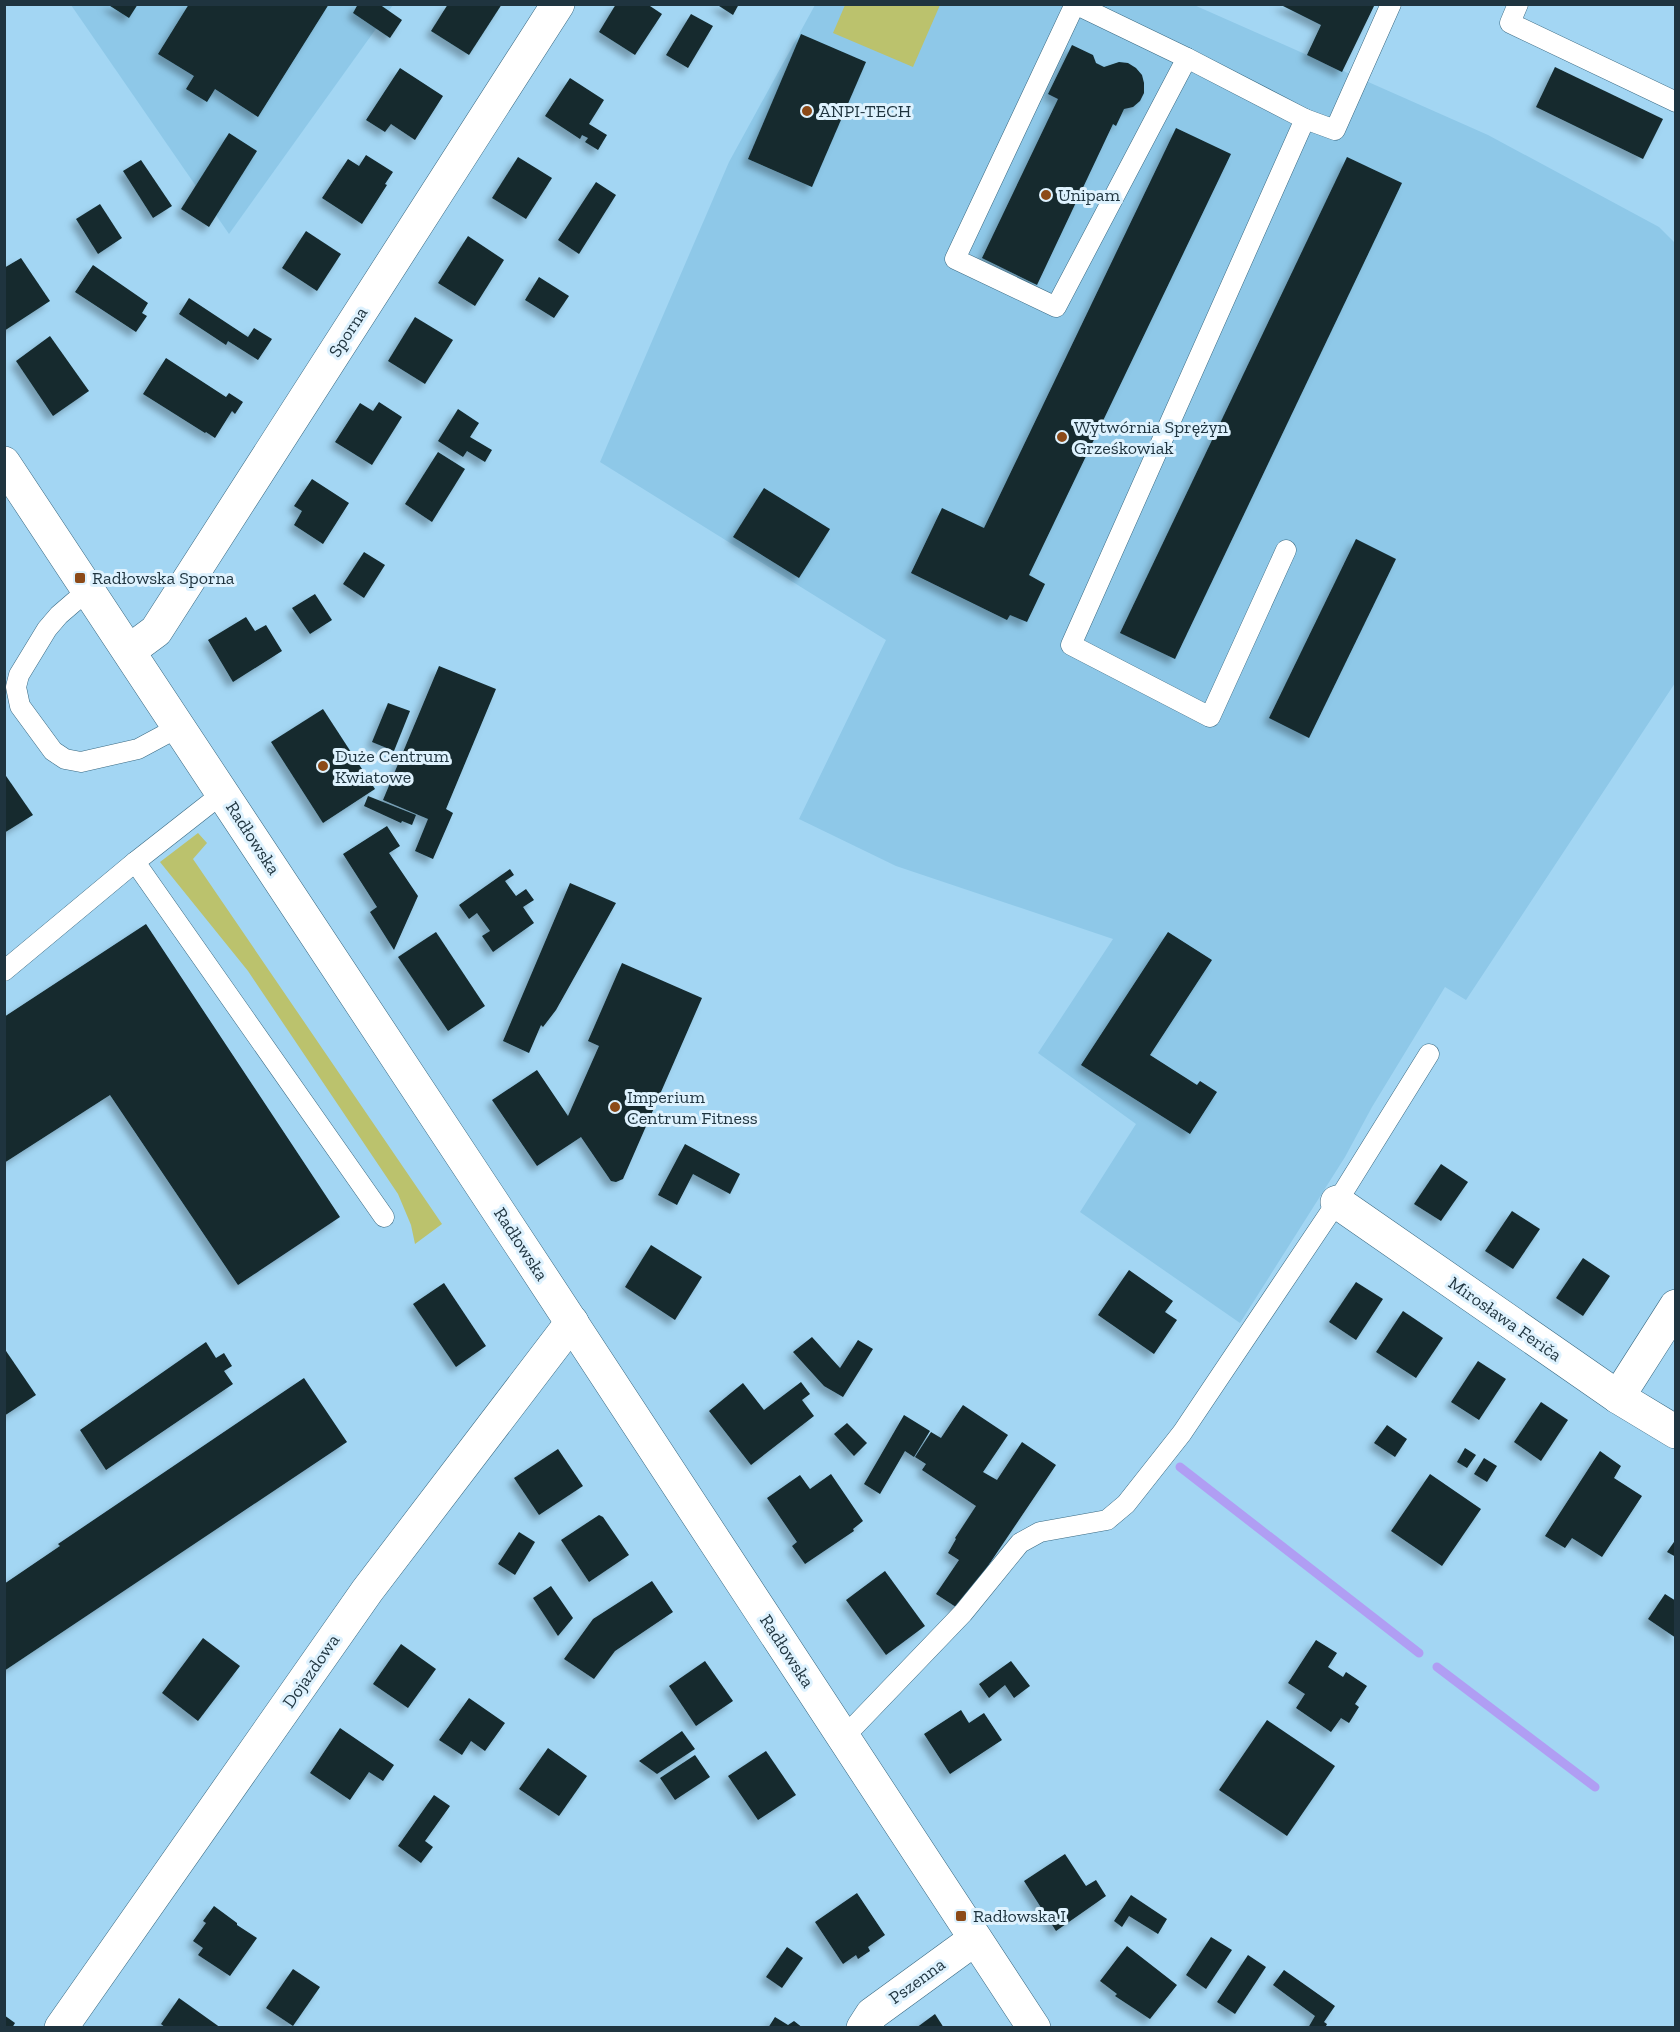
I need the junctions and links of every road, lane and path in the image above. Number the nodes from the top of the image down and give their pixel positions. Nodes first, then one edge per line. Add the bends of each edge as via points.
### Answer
1 (558, 4) edge
2 (1075, 4) edge
3 (1391, 4) edge
4 (1518, 4) edge
5 (1187, 58) junction
6 (1676, 102) edge
7 (1305, 119) junction
8 (4, 463) edge
9 (1286, 550) dead end
10 (88, 590) junction
11 (129, 651) junction
12 (179, 727) junction
13 (223, 793) junction
14 (135, 862) junction
15 (7, 962) edge
16 (1429, 1054) dead end
17 (1337, 1202) junction
18 (384, 1217) dead end
19 (1676, 1306) edge
20 (572, 1323) junction
21 (1618, 1397) junction
22 (1676, 1432) edge
23 (843, 1737) junction
24 (975, 1939) junction
25 (61, 2028) edge
26 (863, 2028) edge
27 (1034, 2028) edge

1 - 11 street, Sporna via 156,631
2 - 5 lane
2 - 5 lane via 956,260 1056,307
3 - 7 lane via 1335,130
4 - 6 lane via 1510,23
5 - 7 lane
7 - 9 lane via 1071,645 1210,717
8 - 10 street, Radłowska
10 - 11 street, Radłowska
10 - 12 lane via 47,629 19,675 16,687 20,706 53,751 64,759 81,762 138,749
11 - 12 street, Radłowska
12 - 13 street, Radłowska
13 - 14 lane
13 - 20 street, Radłowska
14 - 15 lane
14 - 18 lane
16 - 17 lane
17 - 21 street, Mirosława Feriča
17 - 23 lane via 1182,1433 1126,1504 1107,1520 1040,1532 1020,1543 963,1613
19 - 21 street
20 - 23 street, Radłowska
20 - 25 street, Dojazdowa via 367,1591
21 - 22 street, Mirosława Feriča
23 - 24 street, Radłowska
24 - 26 street, Pszenna via 872,2014
24 - 27 street, Radłowska

